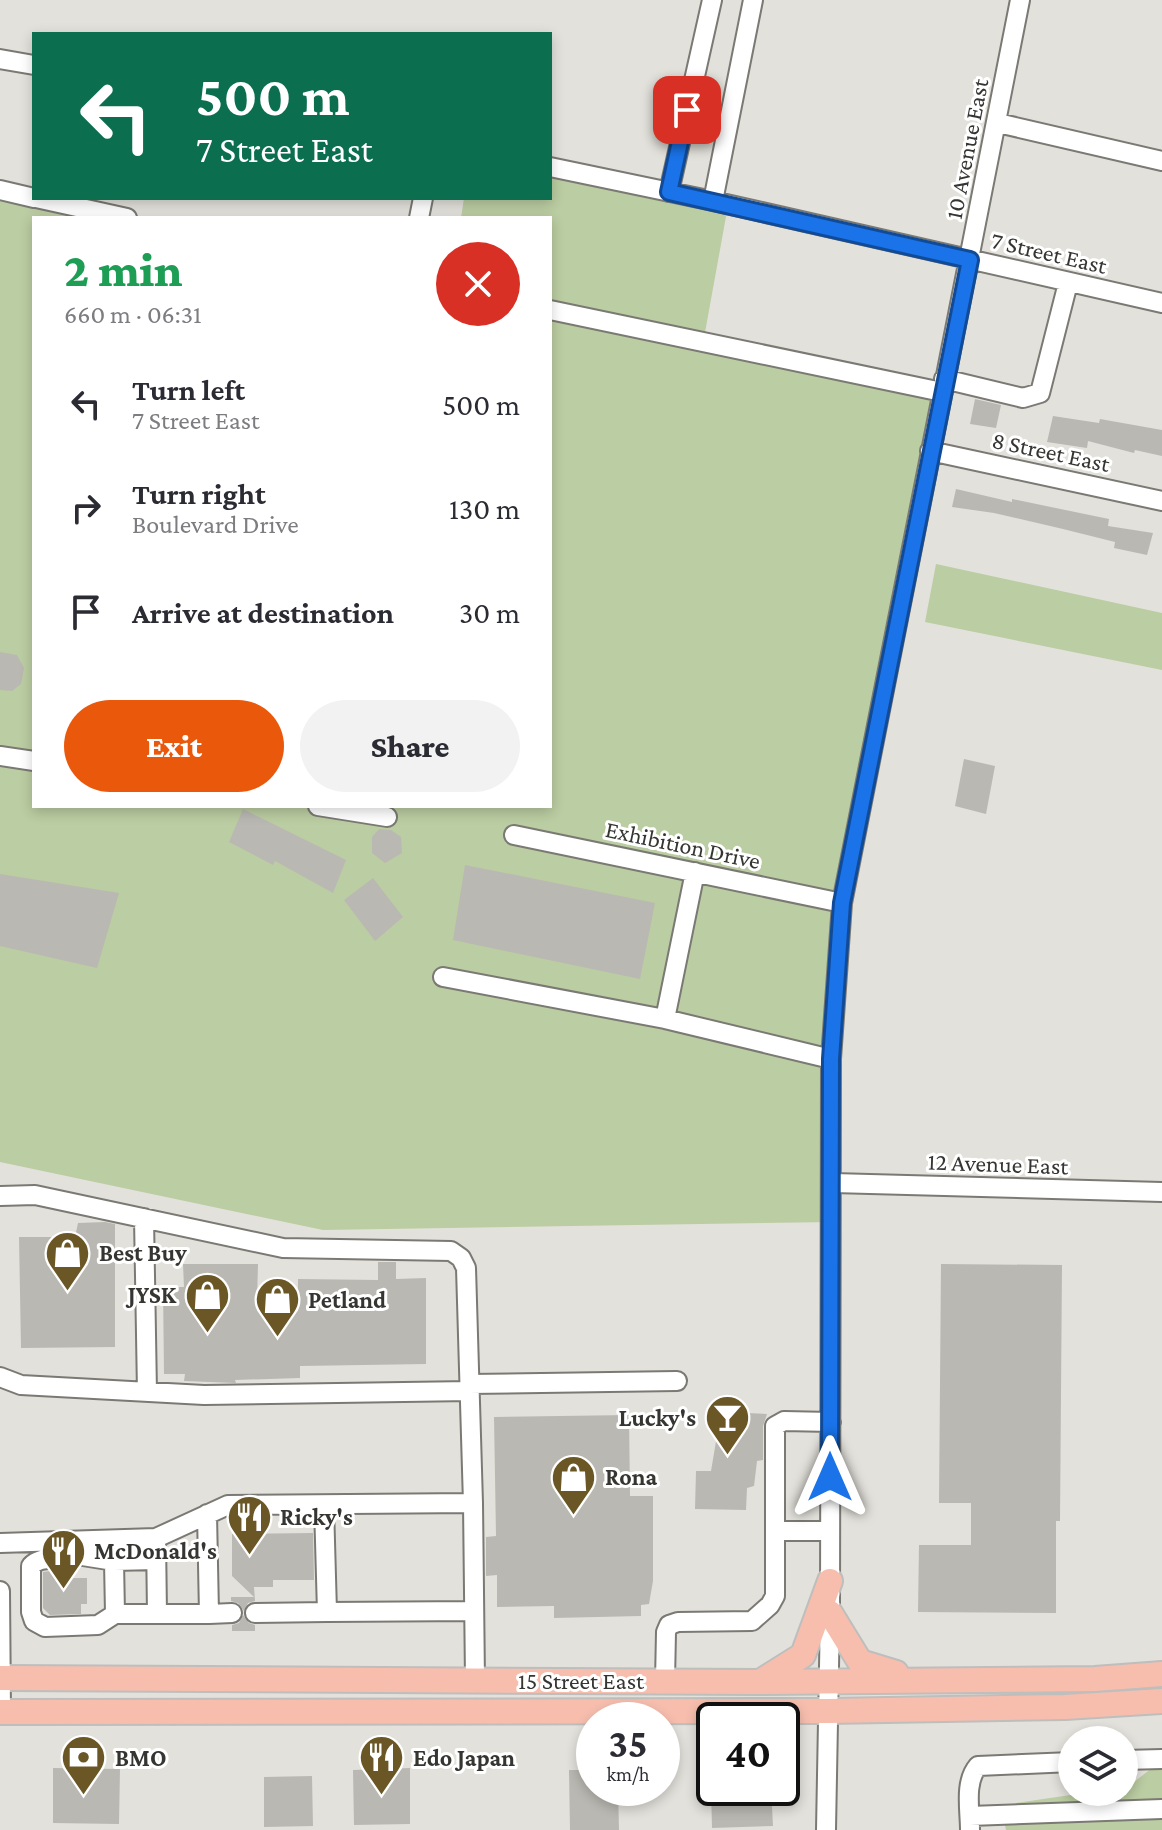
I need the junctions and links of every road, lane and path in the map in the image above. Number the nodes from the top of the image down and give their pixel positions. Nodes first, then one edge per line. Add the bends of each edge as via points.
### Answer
1 (712, 0) edge
2 (753, 0) edge
3 (1020, 0) edge
4 (0, 59) edge
5 (32, 65) edge
6 (998, 123) junction
7 (1162, 161) edge
8 (552, 167) edge
9 (0, 190) edge
10 (669, 192) junction
11 (32, 197) edge
12 (44, 200) edge
13 (713, 201) junction
14 (118, 216) edge
15 (970, 260) junction
16 (1068, 283) junction
17 (1162, 303) edge
18 (552, 310) edge
19 (943, 386) junction
20 (930, 451) junction
21 (1162, 501) edge
22 (0, 756) edge
23 (32, 761) edge
24 (331, 808) edge
25 (387, 817) dead end
26 (514, 835) dead end
27 (695, 872) junction
28 (842, 903) junction
29 (443, 977) dead end
30 (665, 1019) junction
31 (831, 1059) junction
32 (833, 1183) junction
33 (1162, 1192) edge
34 (0, 1196) edge
35 (144, 1218) junction
36 (0, 1377) edge
37 (677, 1381) dead end
38 (470, 1388) junction
39 (147, 1392) junction
40 (831, 1422) junction
41 (473, 1503) junction
42 (324, 1506) junction
43 (207, 1514) junction
44 (775, 1531) junction
45 (830, 1531) junction
46 (156, 1538) junction
47 (0, 1543) edge
48 (156, 1560) junction
49 (108, 1561) junction
50 (830, 1581) junction
51 (0, 1591) edge
52 (474, 1611) junction
53 (327, 1612) junction
54 (232, 1613) dead end
55 (255, 1613) dead end
56 (830, 1613) junction
57 (115, 1614) junction
58 (157, 1614) junction
59 (209, 1614) junction
60 (1162, 1674) edge
61 (0, 1678) edge
62 (475, 1680) junction
63 (665, 1681) junction
64 (828, 1681) junction
65 (921, 1681) junction
66 (760, 1682) junction
67 (1162, 1701) edge
68 (828, 1711) junction
69 (1, 1712) edge
70 (1162, 1759) edge
71 (1138, 1760) edge
72 (1058, 1763) edge
73 (1162, 1809) edge
74 (970, 1823) edge
75 (826, 1830) edge

1 - 10 street
2 - 13 street
3 - 6 street, 10 Avenue East
4 - 5 street
6 - 7 street
6 - 15 street, 10 Avenue East
8 - 10 street, 7 Street East
9 - 11 street
10 - 13 street, 7 Street East
12 - 14 street
13 - 15 street, 7 Street East
15 - 16 street, 7 Street East
15 - 19 street, 10 Avenue East
16 - 17 street, 7 Street East
16 - 19 street via 1040,393 1023,398
18 - 19 street
19 - 20 street, 10 Avenue East
20 - 21 street, 8 Street East
20 - 28 street, 10 Avenue East
22 - 23 street
24 - 25 street
26 - 27 street, Exhibition Drive
27 - 28 street, Exhibition Drive
27 - 30 street
28 - 31 street, 10 Avenue East
29 - 30 street
30 - 31 street
31 - 32 street, 10 Avenue East
32 - 33 street, 12 Avenue East
32 - 40 street, 10 Avenue East
34 - 35 street via 35,1195
35 - 38 street via 283,1248 451,1251 466,1268
35 - 39 street
36 - 39 street via 21,1385
37 - 38 street
38 - 39 street
38 - 41 street
40 - 44 street via 784,1421 775,1426
40 - 45 street, 10 Avenue East
41 - 42 street
41 - 52 street
42 - 43 street via 228,1505
42 - 53 street
43 - 46 street
43 - 59 street
44 - 45 street
44 - 63 street via 775,1596 770,1605 744,1623 669,1625
45 - 50 street, 10 Avenue East
46 - 47 street
46 - 48 street
48 - 49 street
48 - 58 street
49 - 57 street
49 - 57 street via 70,1554 37,1560 31,1566 31,1612 45,1627 98,1625
50 - 56 street, 10 Avenue East
50 - 66 main road via 803,1655
51 - 61 street
52 - 53 street
52 - 62 street
53 - 55 street
54 - 59 street
56 - 64 street, 10 Avenue East
56 - 65 main road via 860,1662
57 - 58 street
58 - 59 street
60 - 65 main road, 15 Street East
61 - 62 main road, 15 Street East
61 - 69 street
62 - 63 main road, 15 Street East
63 - 66 main road, 15 Street East
64 - 65 main road, 15 Street East
64 - 66 main road, 15 Street East
64 - 68 street, 10 Avenue East
67 - 68 main road, 15 Street East
68 - 69 main road, 15 Street East
68 - 75 street, 10 Avenue East
70 - 71 street
72 - 74 street via 978,1766 970,1782
73 - 74 street

